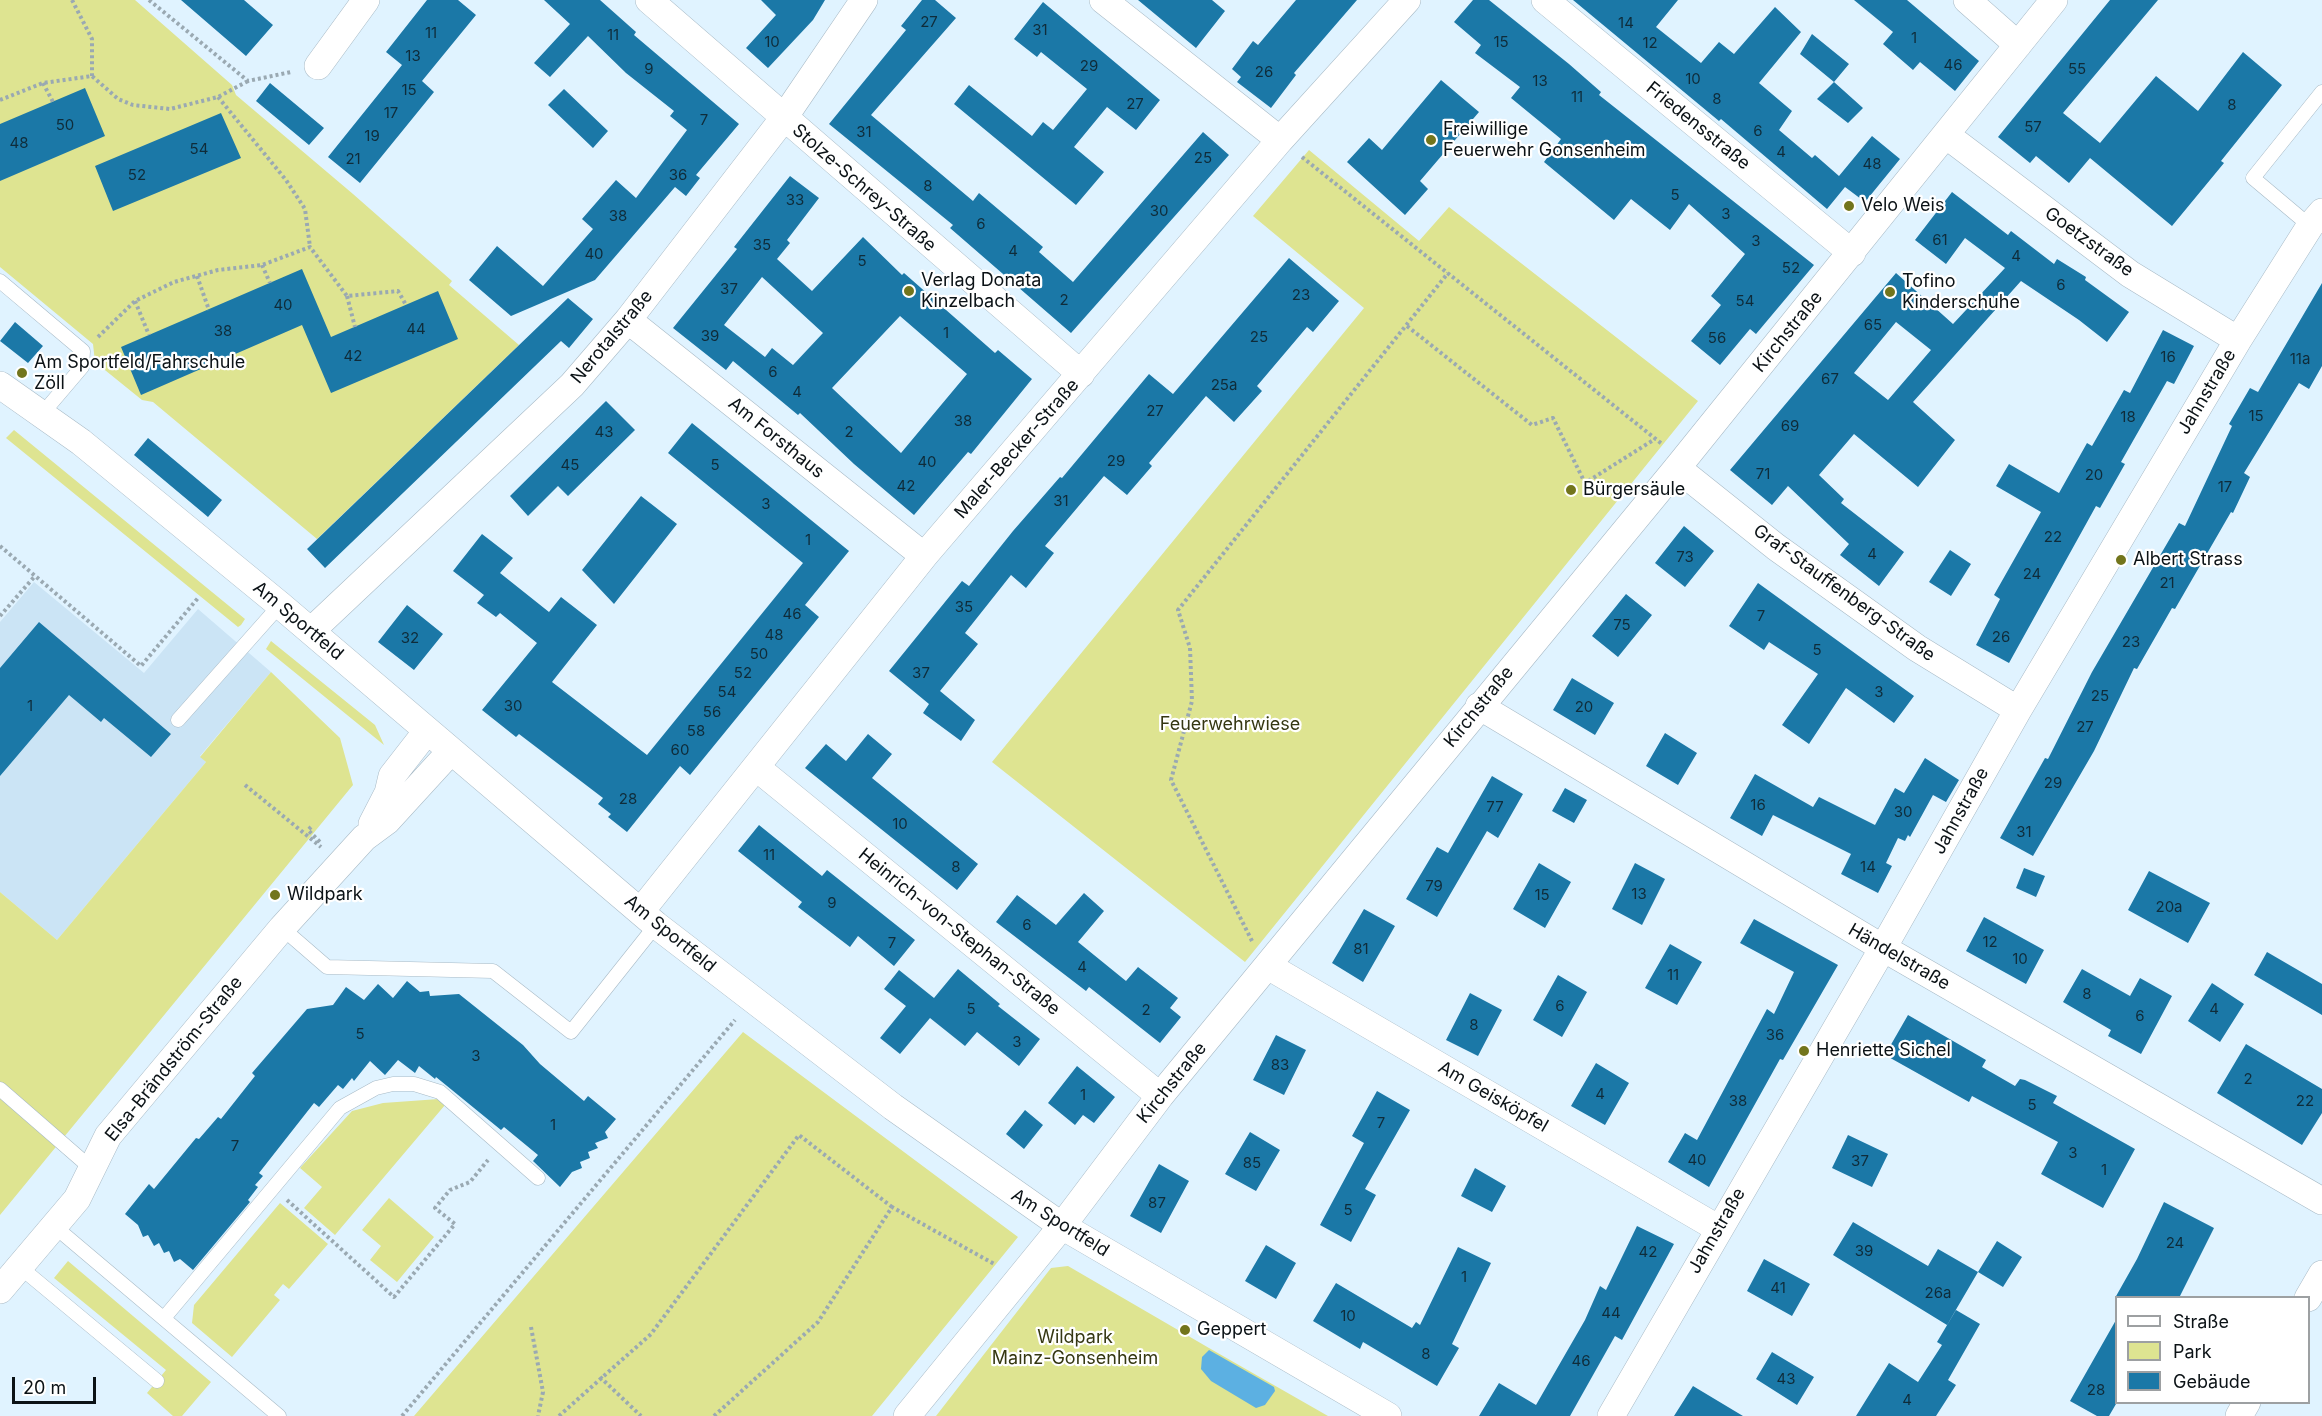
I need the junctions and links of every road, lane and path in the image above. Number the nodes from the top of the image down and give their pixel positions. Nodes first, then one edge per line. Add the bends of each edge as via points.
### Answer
1 (72, 0) edge
2 (149, 0) edge
3 (366, 0) edge
4 (648, 0) edge
5 (864, 0) edge
6 (1103, 0) edge
7 (1407, 0) edge
8 (1545, 0) edge
9 (1967, 0) edge
10 (2054, 0) edge
11 (2018, 45) junction
12 (318, 66) joint
13 (92, 76) junction
14 (248, 81) junction
15 (43, 83) junction
16 (2322, 92) edge
17 (218, 97) junction
18 (0, 100) edge
19 (53, 102) dead end
20 (783, 119) junction
21 (1946, 135) junction
22 (1287, 145) junction
23 (2316, 219) edge
24 (310, 247) junction
25 (1852, 253) junction
26 (262, 266) junction
27 (1448, 273) junction
28 (197, 276) junction
29 (0, 281) edge
30 (270, 283) dead end
31 (346, 296) junction
32 (135, 301) junction
33 (406, 305) dead end
34 (209, 310) dead end
35 (628, 320) junction
36 (1407, 326) junction
37 (355, 327) dead end
38 (149, 335) dead end
39 (2238, 340) junction
40 (83, 351) junction
41 (1082, 374) junction
42 (0, 385) edge
43 (42, 414) junction
44 (1655, 439) junction
45 (1662, 444) dead end
46 (1677, 468) junction
47 (0, 546) edge
48 (924, 556) junction
49 (35, 576) junction
50 (198, 598) dead end
51 (280, 604) junction
52 (0, 616) edge
53 (165, 629) dead end
54 (311, 631) junction
55 (169, 633) junction
56 (1479, 706) junction
57 (2018, 710) junction
58 (178, 720) dead end
59 (427, 731) junction
60 (451, 751) junction
61 (758, 768) junction
62 (245, 785) dead end
63 (311, 827) dead end
64 (364, 838) junction
65 (649, 918) junction
66 (282, 928) junction
67 (1883, 948) junction
68 (1270, 963) junction
69 (739, 1015) dead end
70 (0, 1089) edge
71 (1160, 1096) junction
72 (501, 1146) junction
73 (92, 1169) junction
74 (538, 1178) dead end
75 (273, 1188) junction
76 (2322, 1202) edge
77 (892, 1207) junction
78 (54, 1226) junction
79 (1062, 1226) junction
80 (1719, 1228) junction
81 (20, 1267) junction
82 (1003, 1269) dead end
83 (2322, 1274) edge
84 (0, 1290) edge
85 (2309, 1296) edge
86 (164, 1318) junction
87 (531, 1327) dead end
88 (600, 1377) junction
89 (157, 1381) dead end
90 (279, 1416) edge
91 (402, 1416) edge
92 (538, 1416) edge
93 (559, 1416) edge
94 (641, 1416) edge
95 (714, 1416) edge
96 (907, 1416) edge
97 (1388, 1416) edge
98 (1611, 1416) edge

1 - 13 path via 92,39
2 - 14 path
3 - 12 street
4 - 20 street, Stolze-Schrey-Straße
5 - 20 street, Nerotalstraße
6 - 22 street
7 - 22 street, Maler-Becker-Straße
8 - 25 street, Friedensstraße
9 - 11 street
10 - 11 street, Kirchstraße
11 - 21 street, Kirchstraße
12 - 14 path
13 - 15 path
13 - 17 path via 118,99 133,105 170,109
14 - 17 path
15 - 18 path
15 - 19 path
16 - 23 lane via 2253,178
17 - 24 path via 305,209
20 - 35 street, Nerotalstraße
20 - 41 street, Stolze-Schrey-Straße
21 - 25 street, Kirchstraße
21 - 39 street, Goetzstraße via 2130,274
22 - 27 path
22 - 41 street, Maler-Becker-Straße
23 - 39 street, Jahnstraße
24 - 26 path
24 - 31 path
25 - 46 street, Kirchstraße
26 - 28 path
26 - 30 path
27 - 36 path
27 - 44 path
28 - 32 path via 174,282
28 - 34 path
29 - 40 lane
31 - 33 path via 398,291
31 - 37 path
32 - 38 path
32 - 40 path
35 - 48 street, Am Forsthaus
35 - 54 street, Nerotalstraße via 572,385
36 - 44 path via 1532,425 1553,418 1585,483
36 - 68 path via 1178,610 1190,648 1192,701 1171,780 1254,945
39 - 57 street, Jahnstraße
40 - 43 lane via 82,367
41 - 48 street, Maler-Becker-Straße
42 - 43 street, Am Sportfeld
43 - 51 street, Am Sportfeld
44 - 45 path
46 - 56 street, Kirchstraße
46 - 57 street, Graf-Stauffenberg-Straße via 1776,547 1917,648
47 - 49 path
48 - 61 street, Maler-Becker-Straße
49 - 52 path
49 - 55 path via 141,666
50 - 55 path
51 - 54 street, Am Sportfeld
51 - 58 lane
53 - 55 path
54 - 59 street, Am Sportfeld
56 - 67 street, Händelstraße
56 - 68 street, Kirchstraße
57 - 67 street, Jahnstraße
59 - 60 street, Am Sportfeld
59 - 64 street, Elsa-Brändström-Straße via 392,776 388,793
60 - 64 street, Elsa-Brändström-Straße via 387,821
60 - 65 street, Am Sportfeld
61 - 65 street, Maler-Becker-Straße
61 - 71 street, Heinrich-von-Stephan-Straße
62 - 63 path via 319,846 322,841 308,830
64 - 66 street, Elsa-Brändström-Straße
65 - 66 lane via 571,1032 493,971 327,968
65 - 79 street, Am Sportfeld via 893,1107
66 - 73 street, Elsa-Brändström-Straße via 108,1136
67 - 76 street, Händelstraße
67 - 80 street, Jahnstraße
68 - 71 street, Kirchstraße
68 - 80 street, Am Geisköpfel
69 - 91 path
70 - 73 lane
71 - 79 street, Kirchstraße
72 - 74 lane
72 - 75 lane via 440,1092 414,1084 393,1084 365,1093 340,1108
72 - 75 path via 470,1182 450,1190 435,1208 455,1224 393,1297
73 - 78 street, Elsa-Brändström-Straße via 77,1199
75 - 86 lane
77 - 82 path
77 - 88 path via 799,1135 651,1334
77 - 95 path via 818,1322
78 - 81 street, Elsa-Brändström-Straße
78 - 86 lane
79 - 96 street, Kirchstraße
79 - 97 street, Am Sportfeld
80 - 98 street, Jahnstraße
81 - 84 street, Elsa-Brändström-Straße
81 - 89 lane
83 - 85 street
86 - 90 lane
87 - 92 path via 543,1392
88 - 93 path
88 - 94 path

